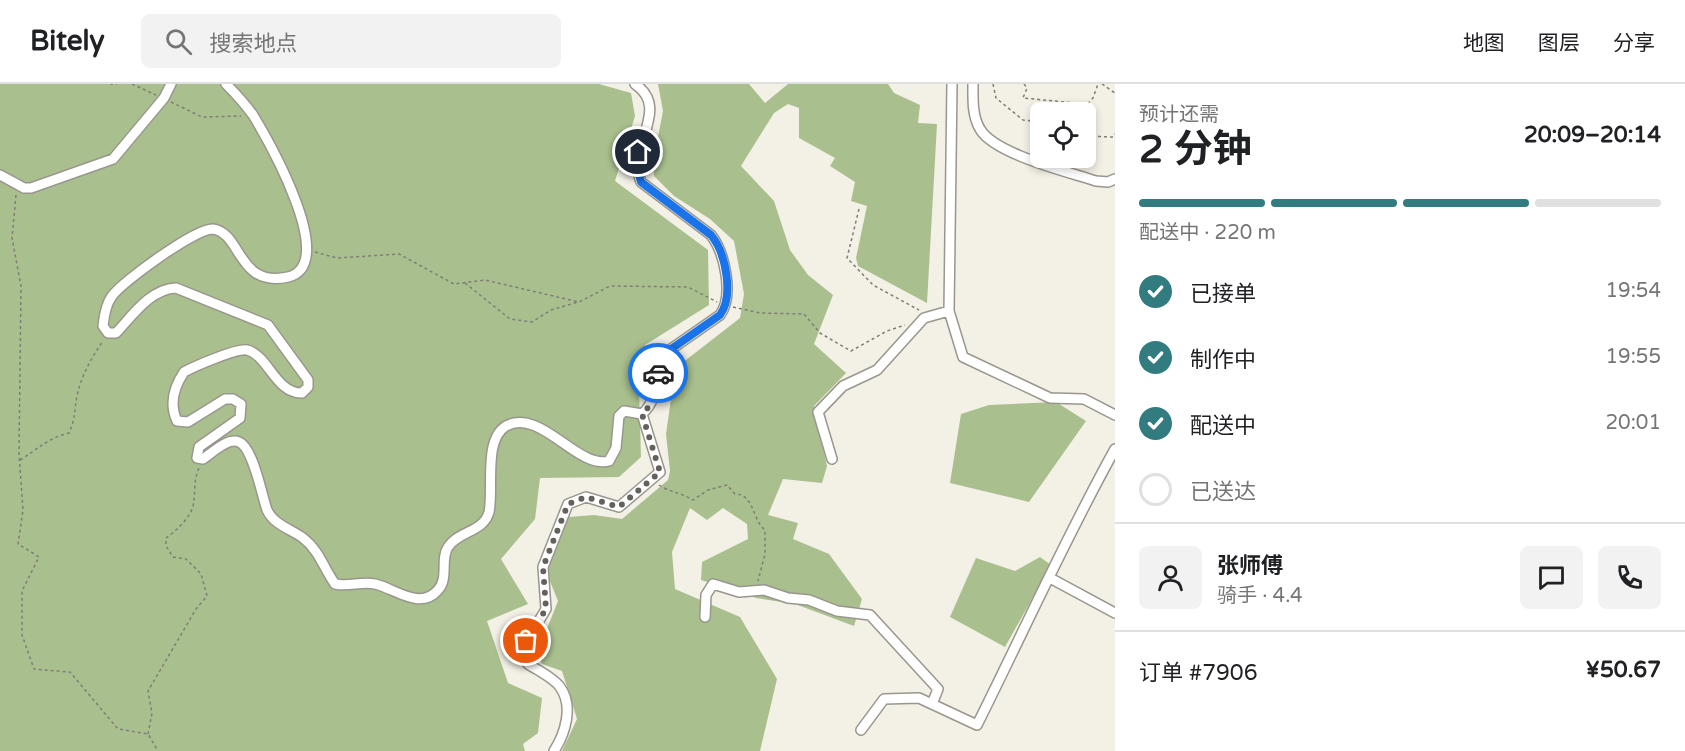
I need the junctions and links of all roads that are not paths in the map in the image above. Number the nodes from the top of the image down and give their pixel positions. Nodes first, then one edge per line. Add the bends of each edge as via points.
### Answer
1 (171, 84) edge
2 (226, 84) edge
3 (635, 84) edge
4 (952, 84) edge
5 (973, 84) edge
6 (0, 175) edge
7 (1115, 178) edge
8 (950, 311) junction
9 (642, 414) junction
10 (1115, 415) edge
11 (1115, 450) edge
12 (832, 459) dead end
13 (1050, 578) junction
14 (1115, 613) edge
15 (705, 617) dead end
16 (932, 704) junction
17 (861, 730) dead end
18 (554, 751) edge

1 - 6 street via 164,98 113,159 31,188
2 - 9 street via 252,114 288,182 307,236 308,250 301,269 279,279 250,271 224,233 204,230 163,252 111,297 103,326 108,333 116,333 142,304 166,289 192,294 268,325 308,380 308,387 302,393 289,391 246,350 184,372 173,396 177,421 188,422 225,399 241,404 240,418 199,447 197,458 203,459 227,442 240,442 268,511 275,521 310,544 335,584 375,584 411,598 429,596 443,582 446,550 452,541 478,527 488,516 492,449 503,428 513,423 524,424 558,437 584,457 602,463 609,461 616,448 619,416 624,411
3 - 9 street via 650,103 636,163 641,182 718,244 726,306 720,315 664,354 659,364 657,391
4 - 8 street
5 - 7 street via 974,114 980,131 999,147 1096,182
8 - 10 street via 963,357 1050,398 1084,399
8 - 12 street via 924,318 877,370 843,386 818,412
9 - 18 street via 660,472 619,507 586,497 568,504 543,567 546,609 526,641 528,664 560,687 568,714
11 - 13 street via 1073,525
13 - 14 street
13 - 16 street via 977,725
15 - 16 street via 706,595 713,584 739,592 764,590 809,600 837,612 870,615 938,689
16 - 17 street via 919,698 884,699

